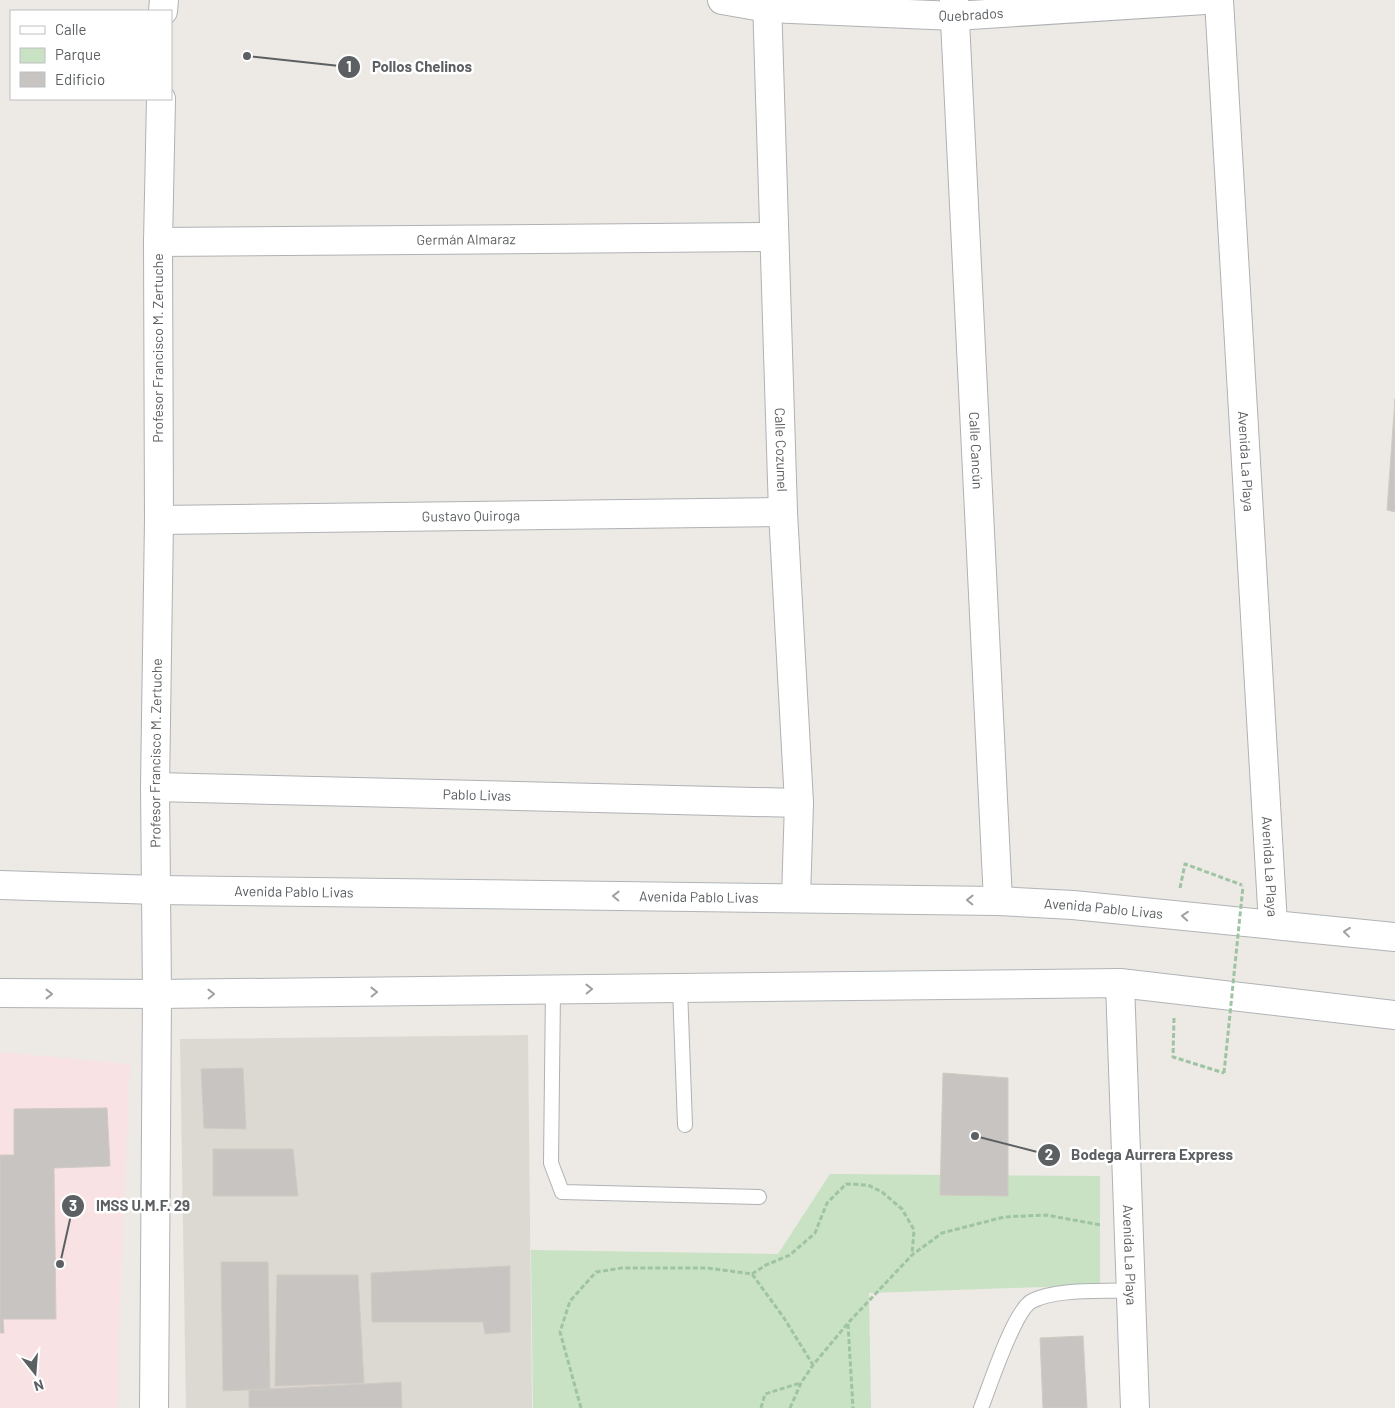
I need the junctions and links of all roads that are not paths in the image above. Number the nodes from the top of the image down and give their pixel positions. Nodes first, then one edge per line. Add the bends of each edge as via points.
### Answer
1 (722, 0) edge
2 (1205, 0) edge
3 (1219, 0) edge
4 (767, 4) edge
5 (954, 8) edge
6 (161, 100) edge
7 (774, 237) junction
8 (158, 242) junction
9 (783, 512) junction
10 (158, 520) junction
11 (155, 787) junction
12 (799, 803) junction
13 (0, 885) edge
14 (157, 890) junction
15 (796, 898) junction
16 (998, 900) junction
17 (1273, 924) junction
18 (1395, 937) edge
19 (1120, 983) junction
20 (680, 988) junction
21 (553, 990) junction
22 (0, 993) edge
23 (157, 994) junction
24 (1395, 1015) edge
25 (685, 1125) dead end
26 (759, 1197) dead end
27 (1132, 1290) junction
28 (154, 1408) edge
29 (981, 1408) edge
30 (1135, 1408) edge

1 - 4 street, Quebrados
2 - 5 street, Quebrados
3 - 17 street, Avenida La Playa
4 - 5 street, Quebrados
4 - 7 street, Calle Cozumel
5 - 16 street, Calle Cancún
6 - 8 street, Profesor Francisco M. Zertuche
7 - 8 street, Germán Almaraz
7 - 9 street, Calle Cozumel
8 - 10 street, Profesor Francisco M. Zertuche
9 - 10 street, Gustavo Quiroga
9 - 12 street, Calle Cozumel
10 - 11 street, Profesor Francisco M. Zertuche
11 - 12 street, Pablo Livas
11 - 14 street, Profesor Francisco M. Zertuche
12 - 15 street, Calle Cozumel
13 - 14 street, Avenida Pablo Livas
15 -> 14 street, Avenida Pablo Livas
14 - 23 street, Profesor Francisco M. Zertuche
16 -> 15 street, Avenida Pablo Livas
17 -> 16 street, Avenida Pablo Livas
18 -> 17 street, Avenida Pablo Livas
19 - 20 street
19 - 24 street
19 - 27 street, Avenida La Playa
21 -> 20 street
20 - 25 lane
23 -> 21 street
21 - 26 lane via 551,1163 562,1192
22 -> 23 street
23 - 28 street, Profesor Francisco M. Zertuche
27 - 29 lane via 1057,1294 1031,1301 1018,1316
27 - 30 street, Avenida La Playa

